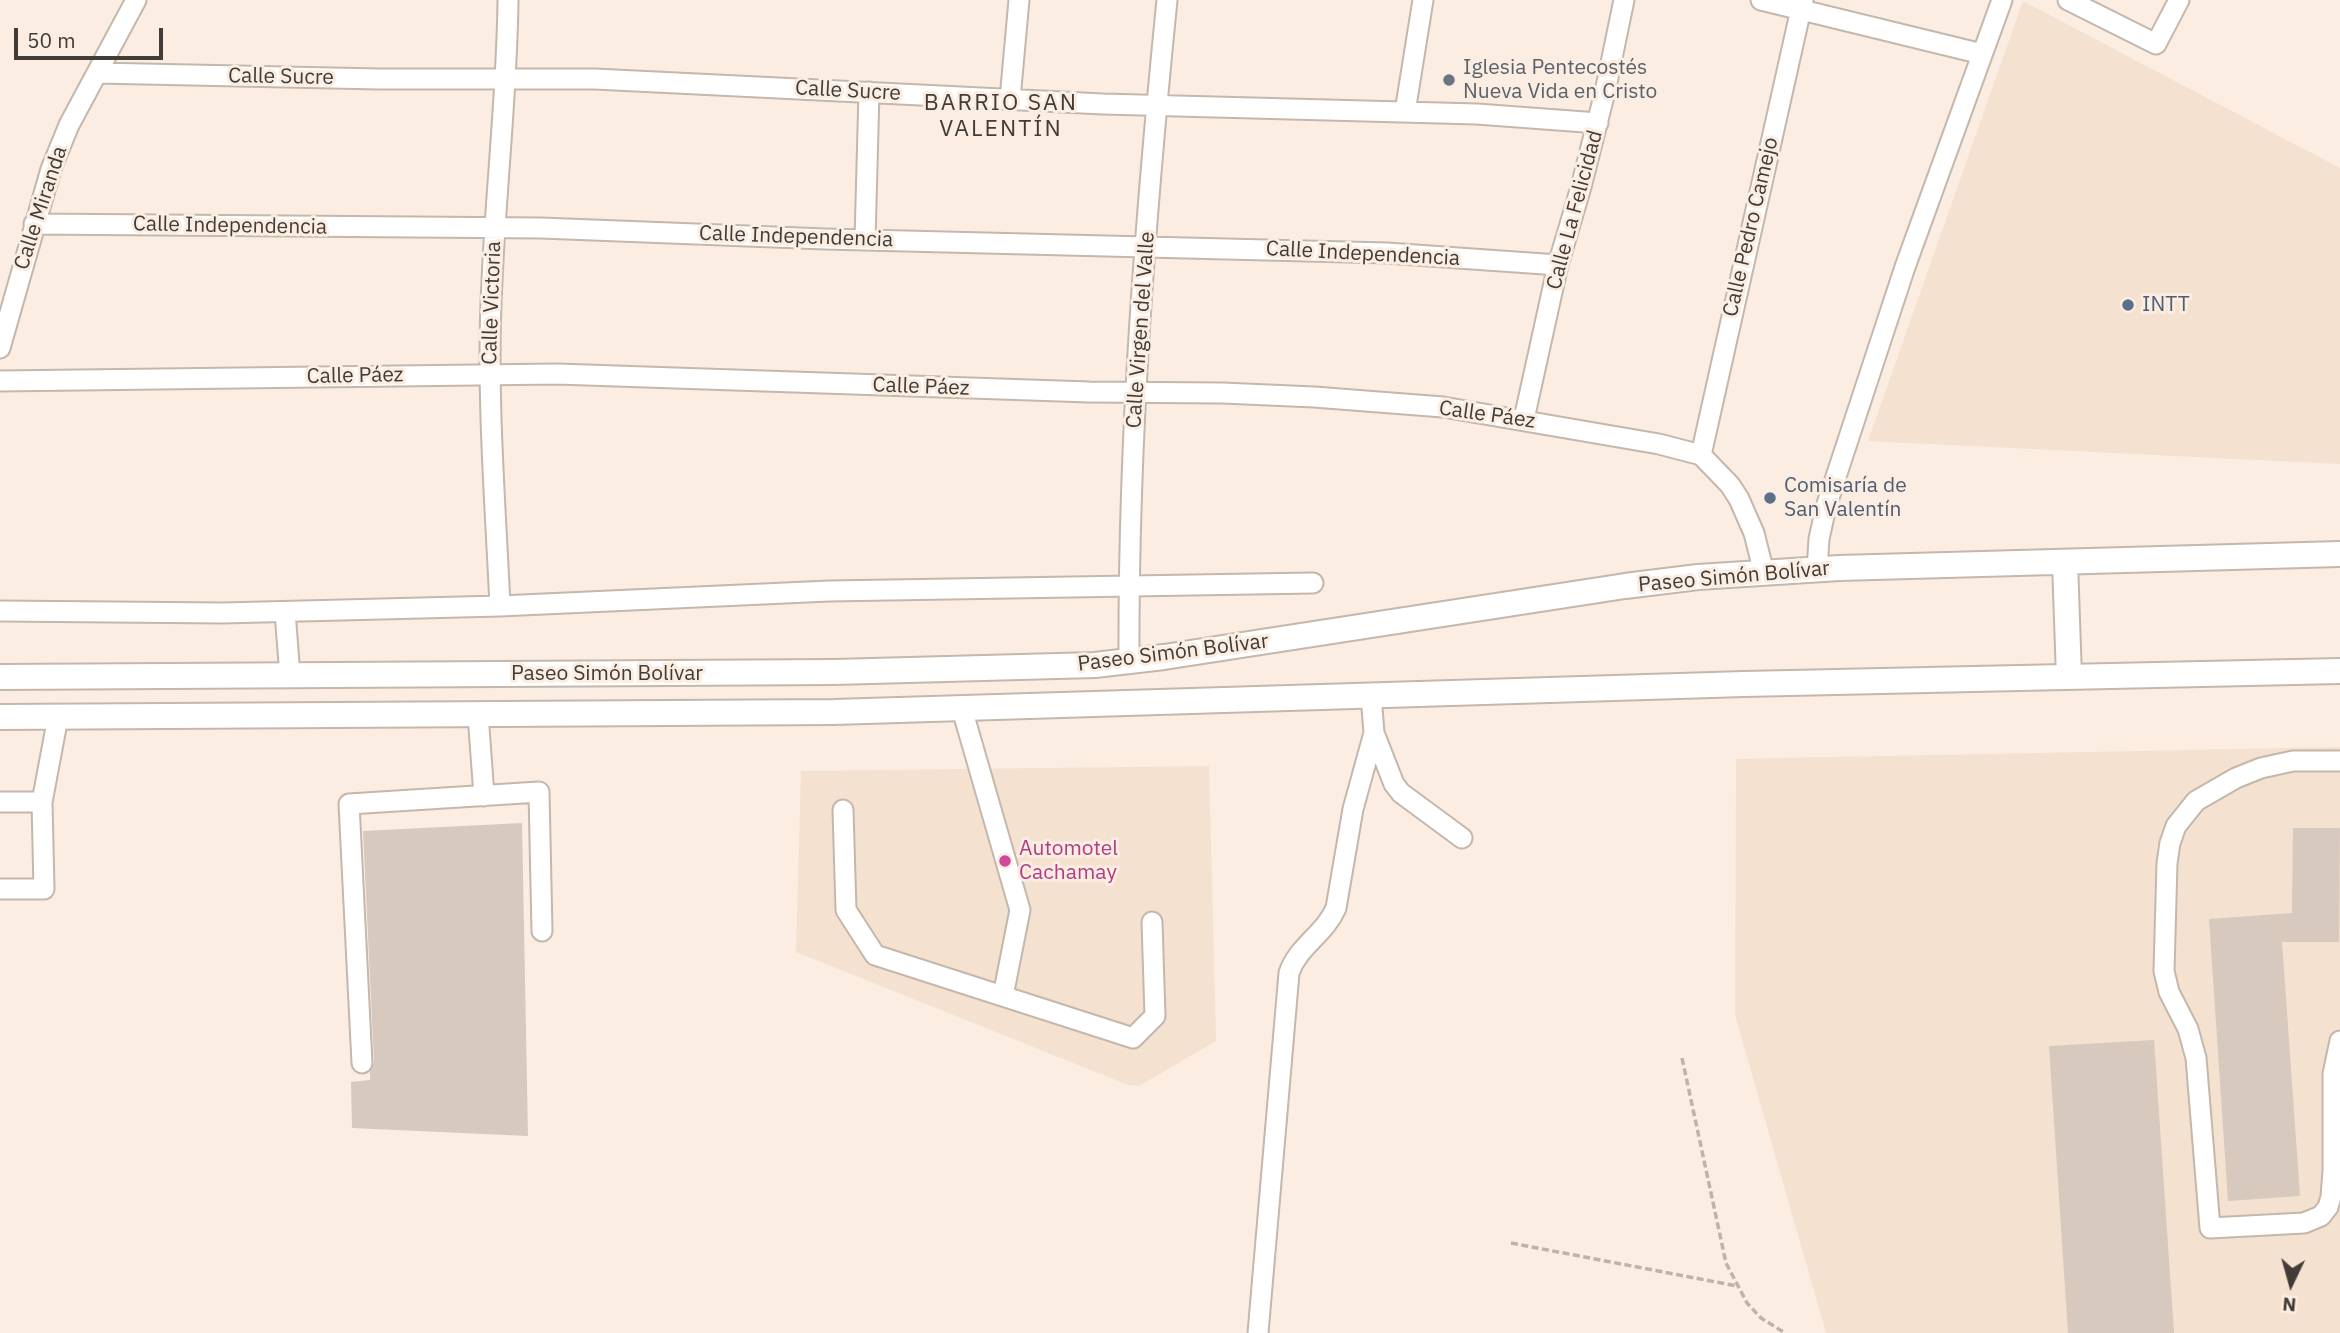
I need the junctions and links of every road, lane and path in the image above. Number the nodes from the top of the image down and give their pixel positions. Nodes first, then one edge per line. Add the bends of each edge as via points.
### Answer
1 (136, 0) edge
2 (508, 0) edge
3 (1019, 0) edge
4 (1167, 0) edge
5 (1423, 0) edge
6 (1624, 0) edge
7 (1761, 0) edge
8 (2002, 0) edge
9 (2068, 0) edge
10 (2179, 0) edge
11 (1802, 5) edge
12 (1982, 54) junction
13 (97, 73) junction
14 (506, 79) junction
15 (869, 92) junction
16 (1010, 99) junction
17 (1157, 105) junction
18 (1405, 111) junction
19 (1598, 124) junction
20 (34, 224) junction
21 (496, 228) junction
22 (865, 240) junction
23 (1147, 246) junction
24 (1558, 265) junction
25 (0, 348) edge
26 (489, 374) junction
27 (0, 381) edge
28 (1136, 393) junction
29 (1524, 419) junction
30 (1701, 455) junction
31 (2340, 554) edge
32 (2065, 562) junction
33 (1817, 570) junction
34 (1764, 573) junction
35 (1313, 583) dead end
36 (1129, 585) junction
37 (500, 606) junction
38 (0, 611) edge
39 (285, 611) junction
40 (1129, 661) junction
41 (2340, 671) edge
42 (290, 676) junction
43 (0, 677) edge
44 (2068, 677) junction
45 (1371, 695) junction
46 (962, 709) junction
47 (478, 714) junction
48 (58, 717) junction
49 (0, 718) edge
50 (1374, 733) junction
51 (2340, 761) edge
52 (484, 796) junction
53 (0, 802) edge
54 (42, 802) junction
55 (843, 810) dead end
56 (1462, 838) dead end
57 (0, 890) edge
58 (1152, 922) dead end
59 (542, 931) dead end
60 (1003, 996) junction
61 (2340, 1041) edge
62 (1682, 1058) dead end
63 (362, 1063) dead end
64 (1511, 1243) dead end
65 (1737, 1286) junction
66 (1258, 1333) edge
67 (1784, 1333) edge

1 - 13 street, Calle Miranda
2 - 14 street, Calle Victoria
3 - 16 street
4 - 17 street, Calle Virgen del Valle
5 - 18 street
6 - 19 street, Calle La Felicidad
7 - 11 street
8 - 12 street
9 - 10 street via 2155,44
11 - 12 street
11 - 30 street, Calle Pedro Camejo
12 - 33 street via 1830,495
13 - 14 street, Calle Sucre
13 - 20 street, Calle Miranda via 69,125
14 - 15 street, Calle Sucre
14 - 21 street, Calle Victoria
15 - 16 street, Calle Sucre
15 - 22 street
16 - 17 street, Calle Sucre
17 - 18 street, Calle Sucre
17 - 23 street, Calle Virgen del Valle
18 - 19 street, Calle Sucre
19 - 24 street, Calle La Felicidad
20 - 21 street, Calle Independencia
20 - 25 street, Calle Miranda
21 - 22 street, Calle Independencia
21 - 26 street, Calle Victoria
22 - 23 street, Calle Independencia
23 - 24 street, Calle Independencia via 1387,253
23 - 28 street, Calle Virgen del Valle
24 - 29 street, Calle La Felicidad
26 - 27 street, Calle Páez
26 - 28 street, Calle Páez
26 - 37 street, Calle Victoria
28 - 29 street, Calle Páez via 1314,397
28 - 36 street, Calle Virgen del Valle
29 - 30 street, Calle Páez
30 - 34 street via 1739,499
31 - 32 main road, Paseo Simón Bolívar
32 - 33 main road, Paseo Simón Bolívar
32 - 44 main road
33 - 34 main road, Paseo Simón Bolívar
34 - 40 main road, Paseo Simón Bolívar via 1625,586
35 - 36 street
36 - 37 street
36 - 40 street, Calle Virgen del Valle
37 - 39 street
38 - 39 street
39 - 42 street
40 - 42 main road, Paseo Simón Bolívar via 847,672
41 - 44 main road, Paseo Simón Bolívar
42 - 43 main road, Paseo Simón Bolívar
44 - 45 main road, Paseo Simón Bolívar
45 - 46 main road, Paseo Simón Bolívar
45 - 50 street
46 - 47 main road, Paseo Simón Bolívar
46 - 60 street via 1020,910
47 - 48 main road, Paseo Simón Bolívar
47 - 52 street
48 - 49 main road, Paseo Simón Bolívar
48 - 54 street
50 - 56 street via 1401,793
50 - 66 street via 1353,809 1336,908 1322,931 1301,950 1289,973
51 - 61 street via 2293,761 2236,778 2196,801 2176,825 2170,843 2164,971 2196,1058 2210,1228 2304,1223 2328,1207 2333,1171 2333,1074
52 - 59 street via 539,792
52 - 63 street via 349,804
53 - 54 street
54 - 57 street via 44,889
55 - 60 street via 846,910 875,955
58 - 60 street via 1156,1016 1133,1038
62 - 65 path via 1726,1263
64 - 65 path
65 - 67 path via 1761,1318

